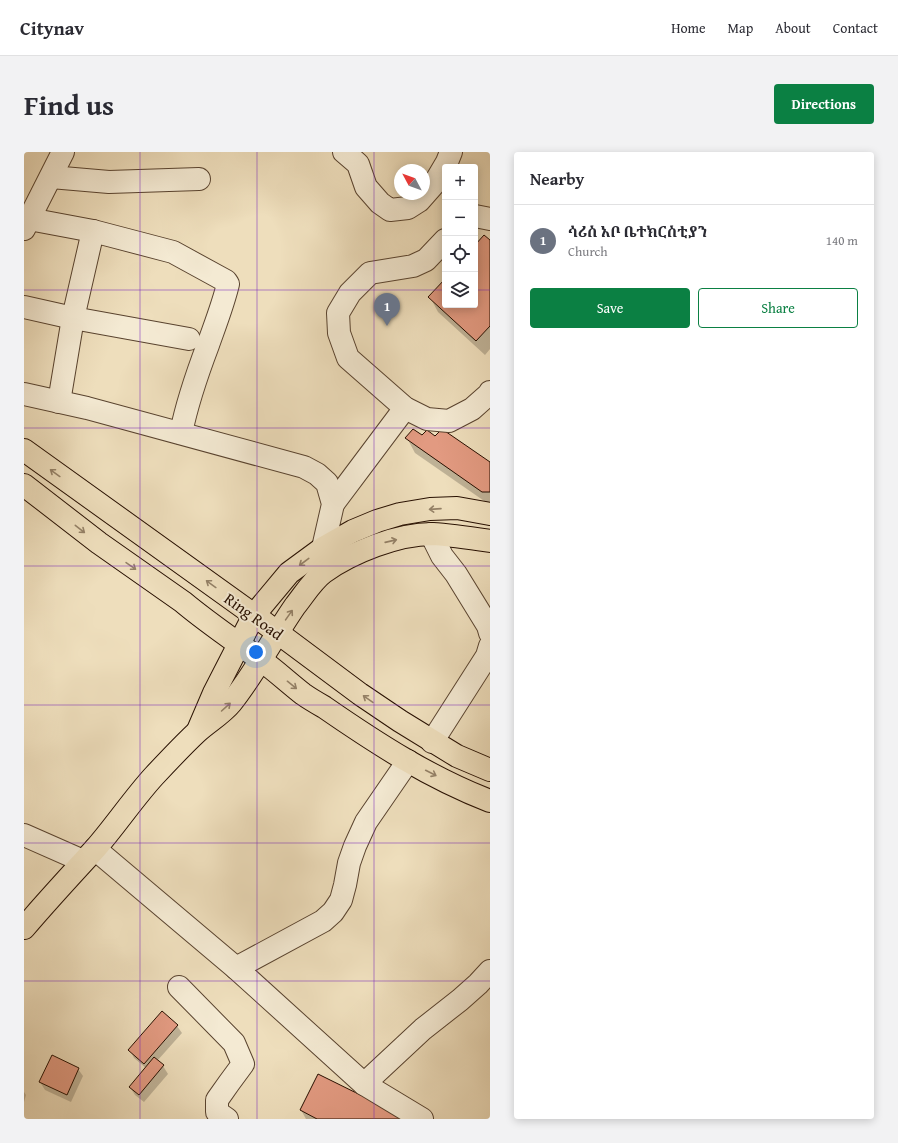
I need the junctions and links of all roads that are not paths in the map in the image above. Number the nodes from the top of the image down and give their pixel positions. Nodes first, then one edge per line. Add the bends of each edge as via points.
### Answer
1 (63, 152) edge
2 (344, 152) edge
3 (451, 152) edge
4 (51, 177) junction
5 (199, 179) dead end
6 (478, 217) edge
7 (490, 219) edge
8 (27, 224) edge
9 (93, 231) junction
10 (442, 243) edge
11 (24, 307) edge
12 (73, 318) junction
13 (189, 339) dead end
14 (490, 392) edge
15 (24, 394) edge
16 (59, 402) junction
17 (405, 408) junction
18 (180, 433) junction
19 (24, 450) edge
20 (24, 485) edge
21 (333, 504) junction
22 (490, 514) edge
23 (431, 534) junction
24 (490, 541) edge
25 (323, 548) junction
26 (254, 615) junction
27 (277, 633) junction
28 (490, 633) edge
29 (238, 645) junction
30 (489, 655) edge
31 (261, 660) junction
32 (197, 732) junction
33 (432, 742) junction
34 (408, 761) junction
35 (490, 770) edge
36 (490, 801) edge
37 (24, 835) edge
38 (89, 854) junction
39 (24, 928) edge
40 (236, 968) junction
41 (490, 971) edge
42 (179, 987) dead end
43 (364, 1084) junction
44 (227, 1119) edge
45 (422, 1119) edge

1 - 4 street
2 - 3 street via 358,164 366,187 390,210 408,208 419,201 434,184
4 - 5 street via 109,182
4 - 8 street
6 - 7 street
8 - 9 street
9 - 12 street
9 - 18 street via 173,252 228,284
10 - 17 street via 426,260 413,266 370,273 350,293 338,313 339,333 348,358
11 - 12 street
12 - 13 street
12 - 16 street
14 - 17 street via 472,409 449,421 427,420
15 - 16 street
16 - 18 street
17 - 21 street
18 - 21 street via 304,467 327,483
26 -> 19 main road, Ring Road
20 -> 29 main road, Ring Road
21 - 25 street
22 -> 25 main road via 458,508 400,514 353,531
23 - 24 main road
27 -> 23 main road via 308,588 323,573 348,557 384,542
23 - 28 street
25 -> 26 main road via 289,573
26 - 27 main road, Ring Road
26 - 29 main road
27 - 31 main road
33 -> 27 main road, Ring Road via 360,694
29 - 31 main road, Ring Road
29 - 32 main road
30 - 33 street
32 -> 31 main road via 230,704
31 -> 34 main road, Ring Road via 304,695
32 - 38 main road via 153,778
33 - 35 main road, Ring Road
34 -> 36 main road, Ring Road
34 - 40 street via 366,822 349,863 340,900 333,912 323,921
37 - 38 street
38 - 39 main road
38 - 40 street
40 - 43 street
41 - 43 street
42 - 44 street via 234,1043 244,1064 217,1100 217,1112
43 - 45 street

